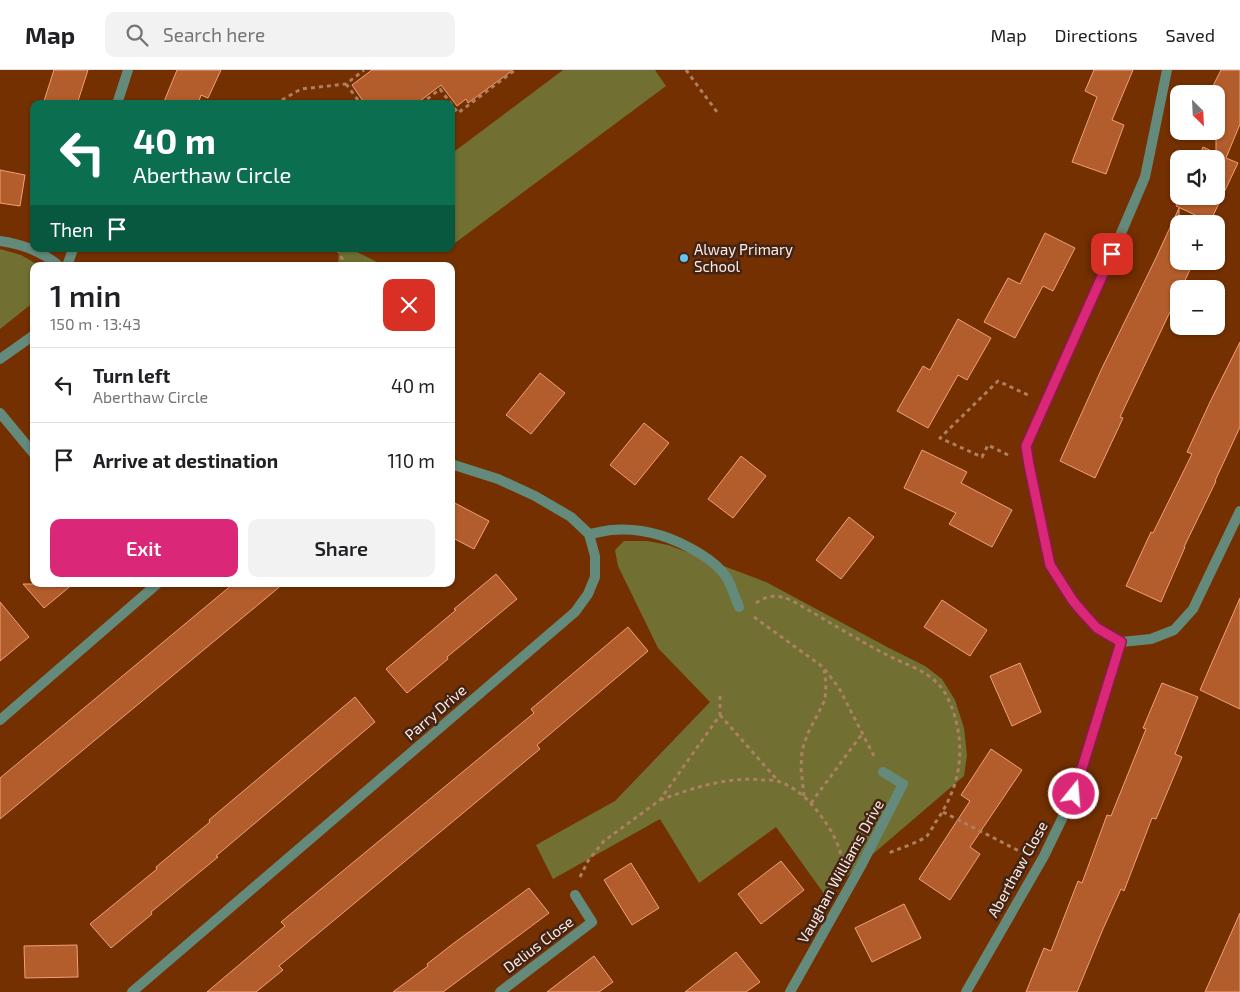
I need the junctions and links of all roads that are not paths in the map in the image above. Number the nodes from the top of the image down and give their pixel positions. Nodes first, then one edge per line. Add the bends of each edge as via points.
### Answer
1 (128, 70) edge
2 (1167, 70) edge
3 (118, 100) edge
4 (0, 241) edge
5 (30, 249) edge
6 (36, 252) edge
7 (53, 262) edge
8 (30, 338) edge
9 (0, 359) edge
10 (0, 414) edge
11 (30, 449) edge
12 (455, 465) edge
13 (1240, 512) edge
14 (589, 534) junction
15 (145, 588) edge
16 (739, 607) road end
17 (1121, 642) junction
18 (0, 720) edge
19 (883, 772) road end
20 (575, 895) road end
21 (132, 992) edge
22 (500, 992) edge
23 (790, 992) edge
24 (966, 992) edge

1 - 3 street
2 - 17 street via 1145,177 1026,446 1050,565 1073,601 1097,628
4 - 5 street
6 - 7 street
8 - 9 street
10 - 11 street
12 - 14 street via 498,479 535,496 571,518
13 - 17 street via 1193,609 1174,630 1151,640
14 - 16 street via 637,530 683,544 718,567
14 - 21 street, Parry Drive via 595,556 595,577 575,612
15 - 18 street
17 - 24 street, Aberthaw Close via 1074,794 1040,862
19 - 23 street, Vaughan Williams Drive via 903,784
20 - 22 street, Delius Close via 592,922

